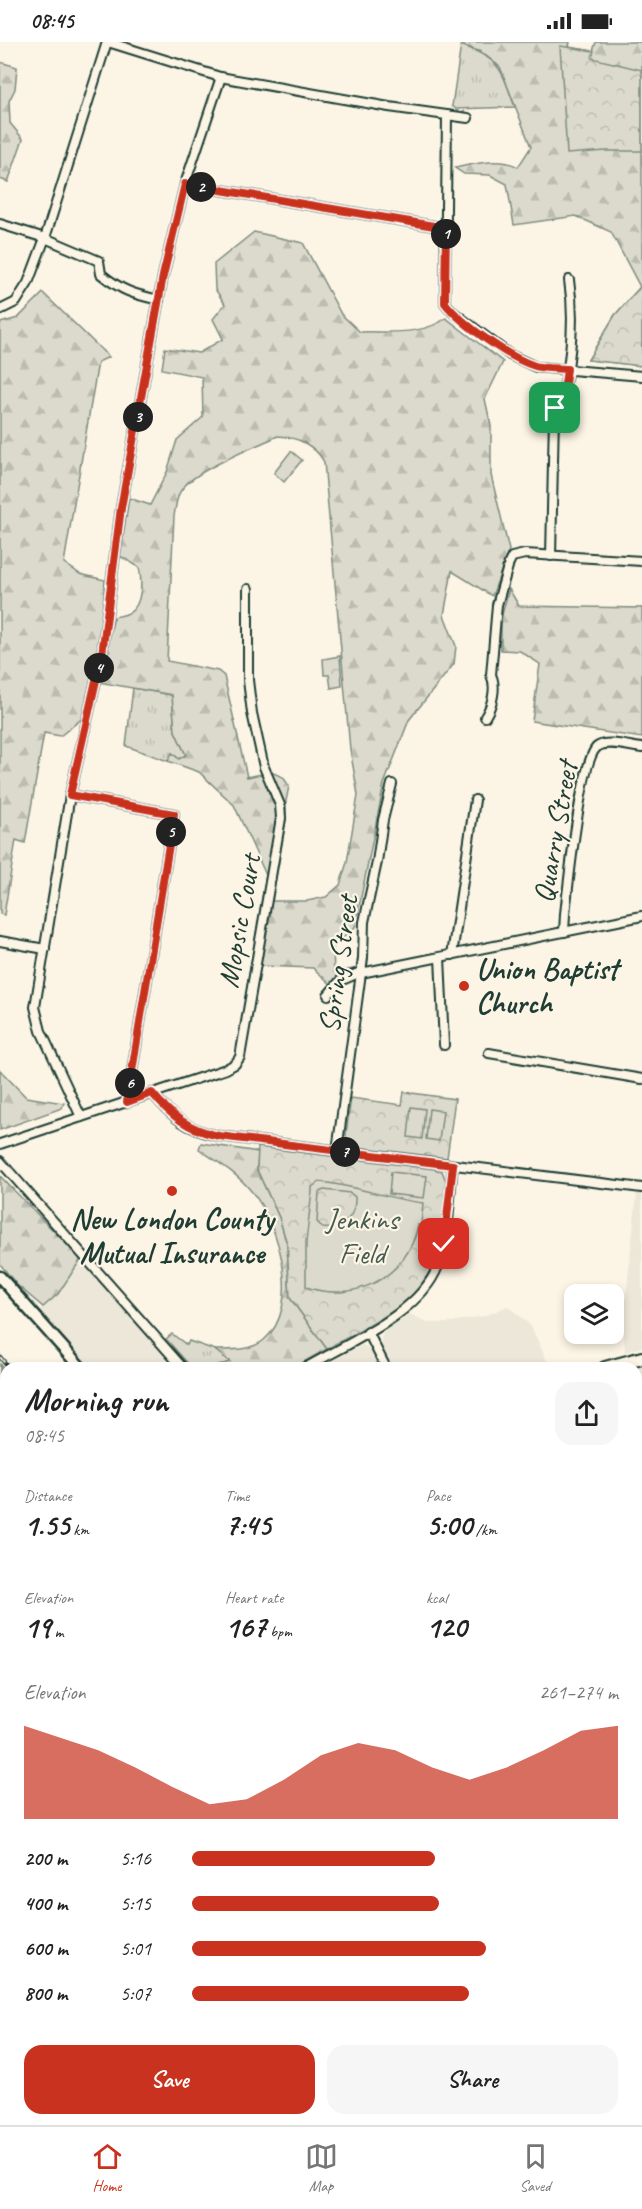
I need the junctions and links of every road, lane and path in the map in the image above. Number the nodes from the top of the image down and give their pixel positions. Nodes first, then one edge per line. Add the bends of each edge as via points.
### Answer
1 (107, 42) edge
2 (221, 77) junction
3 (447, 115) junction
4 (468, 118) dead end
5 (185, 184) junction
6 (0, 224) edge
7 (446, 228) junction
8 (45, 238) junction
9 (568, 280) dead end
10 (159, 300) junction
11 (0, 310) edge
12 (567, 369) junction
13 (642, 376) edge
14 (551, 556) junction
15 (642, 561) edge
16 (248, 588) dead end
17 (485, 717) dead end
18 (642, 748) edge
19 (393, 784) dead end
20 (70, 795) junction
21 (476, 800) dead end
22 (642, 916) edge
23 (564, 932) junction
24 (0, 942) edge
25 (45, 949) junction
26 (452, 955) junction
27 (440, 957) junction
28 (361, 973) junction
29 (328, 995) dead end
30 (444, 1045) dead end
31 (489, 1053) dead end
32 (642, 1079) edge
33 (152, 1093) junction
34 (127, 1102) junction
35 (81, 1117) junction
36 (0, 1144) edge
37 (337, 1151) junction
38 (0, 1161) edge
39 (453, 1165) junction
40 (642, 1188) edge
41 (0, 1277) edge
42 (368, 1332) junction
43 (642, 1358) edge
44 (76, 1362) edge
45 (178, 1362) edge
46 (316, 1362) edge
47 (383, 1362) edge
48 (627, 1362) edge

1 - 2 street
1 - 8 street
2 - 3 street
2 - 5 street
3 - 4 street
3 - 7 street
5 - 7 street
5 - 10 street
6 - 8 street
7 - 12 street via 445,303 510,356 536,367
8 - 10 street via 99,261 101,274 130,294
8 - 11 street via 16,303
9 - 12 street via 572,312
10 - 20 street via 121,508 102,654
12 - 13 street
12 - 14 street via 554,411
14 - 15 street
14 - 17 street via 523,554 513,556 509,563 497,606 491,675 494,687
16 - 33 street, Mopsic Court via 250,702 263,763 280,808 280,823 242,1051 238,1061 226,1069
18 - 23 street, Quarry Street via 601,745 591,755
19 - 28 street, Spring Street via 382,820 364,922
20 - 25 street
20 - 34 street via 174,814
21 - 26 street
22 - 23 street
23 - 26 street
24 - 25 street
25 - 35 street via 35,1007 41,1031
26 - 27 street
27 - 28 street
27 - 30 street
28 - 29 street via 342,980
28 - 37 street, Spring Street
31 - 32 street
33 - 34 street
33 - 37 street via 168,1112 202,1132
34 - 35 street
35 - 36 street
37 - 39 street
38 - 45 street
39 - 40 street
39 - 42 street via 444,1244 434,1275 410,1306
41 - 44 main road
42 - 46 street
42 - 47 street
43 - 48 main road

